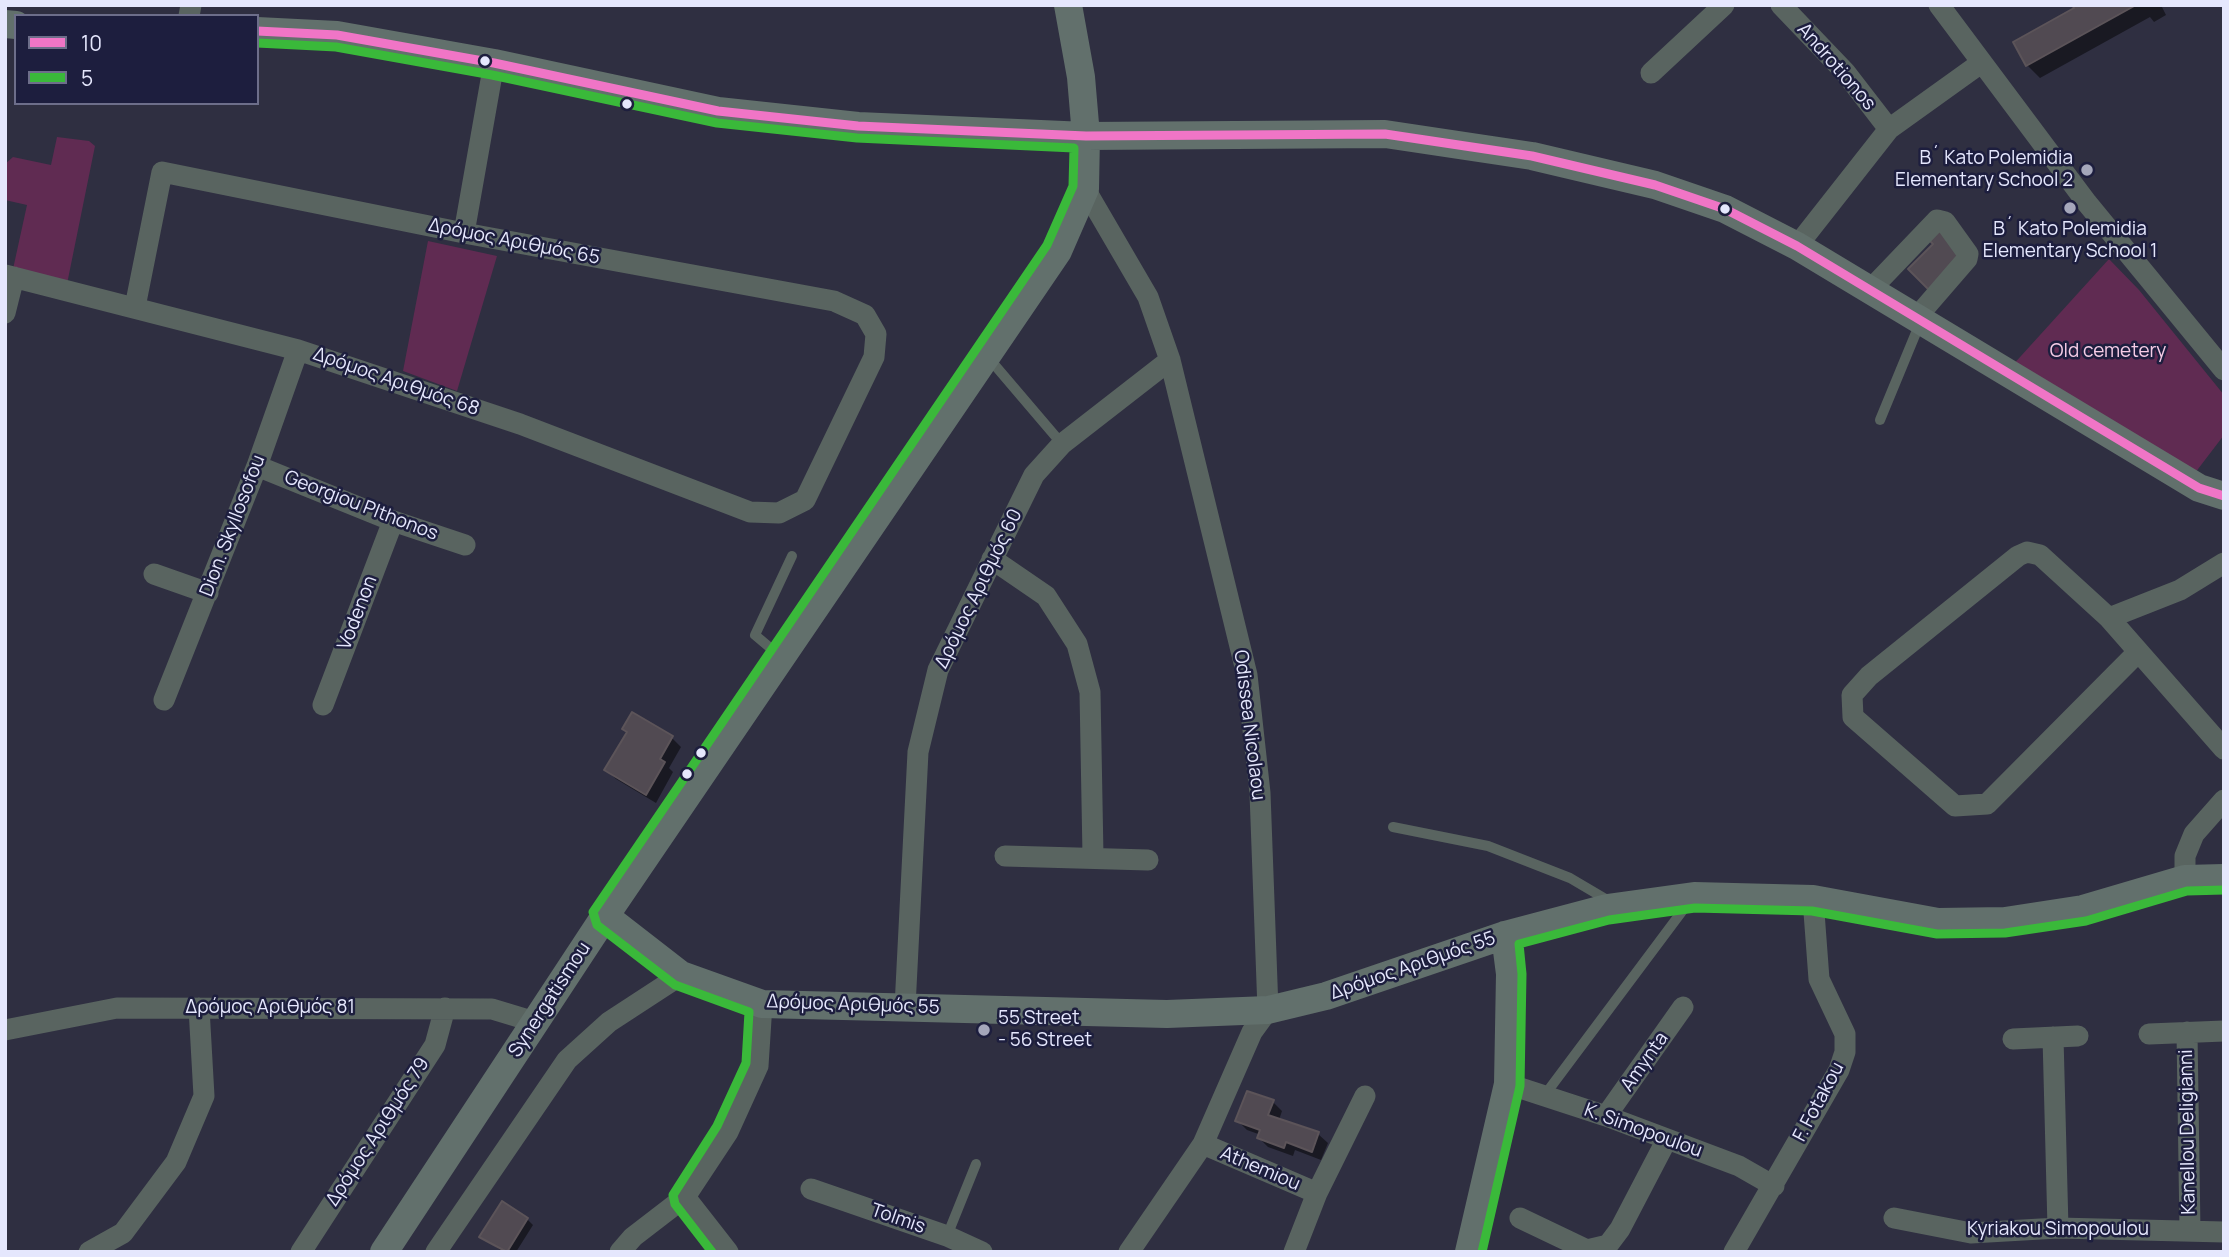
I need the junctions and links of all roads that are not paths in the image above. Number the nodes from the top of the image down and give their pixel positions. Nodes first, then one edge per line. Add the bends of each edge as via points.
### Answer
1 (1068, 5) edge
2 (1724, 5) edge
3 (1781, 5) edge
4 (1939, 5) edge
5 (259, 31) edge
6 (494, 63) junction
7 (1980, 63) junction
8 (1651, 73) dead end
9 (1889, 129) junction
10 (1086, 136) junction
11 (1085, 189) junction
12 (464, 233) junction
13 (1797, 246) junction
14 (10, 276) edge
15 (1870, 290) junction
16 (135, 307) junction
17 (5, 313) edge
18 (1919, 319) junction
19 (298, 350) junction
20 (987, 355) junction
21 (1170, 360) junction
22 (2224, 370) edge
23 (1880, 421) dead end
24 (1062, 444) junction
25 (257, 466) junction
26 (2224, 496) edge
27 (779, 513) joint
28 (393, 522) junction
29 (465, 545) dead end
30 (792, 556) dead end
31 (992, 559) junction
32 (2224, 563) edge
33 (154, 573) dead end
34 (208, 593) junction
35 (2109, 618) junction
36 (2138, 652) junction
37 (781, 657) junction
38 (164, 700) dead end
39 (323, 705) dead end
40 (2224, 748) edge
41 (2224, 800) edge
42 (1393, 827) dead end
43 (1005, 856) dead end
44 (1093, 856) junction
45 (1148, 860) dead end
46 (2224, 878) edge
47 (2185, 879) junction
48 (1694, 896) junction
49 (1813, 899) junction
50 (1617, 906) junction
51 (604, 916) junction
52 (1505, 935) junction
53 (681, 975) junction
54 (762, 1004) junction
55 (905, 1007) junction
56 (1683, 1007) dead end
57 (199, 1008) junction
58 (445, 1008) junction
59 (1268, 1010) junction
60 (535, 1022) junction
61 (5, 1030) edge
62 (2224, 1031) edge
63 (2187, 1032) junction
64 (2149, 1034) dead end
65 (2078, 1036) dead end
66 (2053, 1037) junction
67 (2013, 1039) dead end
68 (1508, 1084) junction
69 (1365, 1096) dead end
70 (1544, 1096) junction
71 (1606, 1116) junction
72 (1667, 1139) junction
73 (1203, 1144) junction
74 (976, 1164) dead end
75 (1774, 1185) junction
76 (811, 1189) dead end
77 (1317, 1193) junction
78 (685, 1197) junction
79 (1520, 1218) dead end
80 (1894, 1218) dead end
81 (2058, 1228) junction
82 (2190, 1231) junction
83 (2224, 1231) edge
84 (947, 1236) junction
85 (89, 1252) edge
86 (301, 1252) edge
87 (384, 1252) edge
88 (436, 1252) edge
89 (620, 1252) edge
90 (728, 1252) edge
91 (982, 1252) edge
92 (1129, 1252) edge
93 (1294, 1252) edge
94 (1469, 1252) edge
95 (1734, 1252) edge

1 - 10 street
2 - 8 street
3 - 9 street, Androtionos via 1845,72
4 - 7 street
5 - 6 street via 337,35
6 - 10 street via 718,111 858,126
6 - 12 street
7 - 9 street
7 - 22 street
9 - 13 street
10 - 11 street
10 - 13 street via 1385,134 1519,154 1655,185 1725,209
11 - 20 street, Synergatismou via 1058,251
11 - 21 street, Odissea Nicolaou via 1149,297
12 - 16 street, Δρόμος Αριθμός 65 via 162,172
12 - 27 street, Δρόμος Αριθμός 65 via 834,301 865,314 876,334 874,357 805,500
13 - 15 street
14 - 16 street, Δρόμος Αριθμός 68
14 - 17 street
15 - 18 street
15 - 18 street via 1937,220 1945,222 1967,259
16 - 19 street, Δρόμος Αριθμός 68
18 - 23 lane
18 - 26 street via 2199,488
19 - 25 street, Dion. Skyllosofou
19 - 27 street, Δρόμος Αριθμός 68 via 520,424 750,512
20 - 24 lane
20 - 37 street, Synergatismou
21 - 24 street, Δρόμος Αριθμός 60
21 - 59 street, Odissea Nicolaou via 1247,675 1260,793
24 - 31 street, Δρόμος Αριθμός 60 via 1034,475
25 - 28 street, Georgiou Plthonos
25 - 34 street, Dion. Skyllosofou
28 - 29 street, Georgiou Plthonos
28 - 39 street, Vodenon
30 - 37 lane via 755,635
31 - 44 street via 1046,596 1077,644 1090,692
31 - 55 street, Δρόμος Αριθμός 60 via 938,670 918,752
32 - 35 street via 2180,590
33 - 34 street
34 - 38 street, Dion. Skyllosofou
35 - 36 street
35 - 36 street via 2040,555 2027,552 1869,676 1852,695 1853,717 1955,806 1987,804
36 - 40 street
37 - 51 street, Synergatismou
41 - 47 street via 2194,834 2185,856
42 - 50 lane via 1488,846 1570,878
43 - 44 street
44 - 45 street
46 - 47 street, Δρόμος Αριθμός 55
47 - 49 street, Δρόμος Αριθμός 55 via 2083,909 2005,921 1938,922
48 - 49 street, Δρόμος Αριθμός 55
48 - 50 street, Δρόμος Αριθμός 55
48 - 70 lane
49 - 75 street, F. Fotakou via 1819,979 1845,1034 1845,1052
50 - 52 street, Δρόμος Αριθμός 55
51 - 53 street, Δρόμος Αριθμός 55
51 - 60 street, Synergatismou
52 - 59 street, Δρόμος Αριθμός 55 via 1326,996
52 - 68 street via 1510,974
53 - 54 street, Δρόμος Αριθμός 55
53 - 88 street via 609,1021 567,1060
54 - 55 street, Δρόμος Αριθμός 55
54 - 78 street via 758,1066 728,1132
55 - 59 street, Δρόμος Αριθμός 55 via 1167,1014
56 - 71 street, Amynta
57 - 58 street, Δρόμος Αριθμός 81
57 - 61 street, Δρόμος Αριθμός 81 via 117,1008
57 - 85 street via 204,1097 176,1162 123,1233
58 - 60 street, Δρόμος Αριθμός 81 via 492,1009
58 - 86 street, Δρόμος Αριθμός 79 via 435,1045
59 - 73 street via 1252,1032
60 - 87 street, Synergatismou
62 - 63 street, Kanellou Deligianni
63 - 64 street, Kanellou Deligianni
63 - 82 street, Kanellou Deligianni
65 - 66 street
66 - 67 street
66 - 81 street
68 - 70 street, K. Simopoulou
68 - 94 street
69 - 77 street, Athemiou
70 - 71 street, K. Simopoulou
71 - 72 street, K. Simopoulou
72 - 75 street, K. Simopoulou via 1739,1166
72 - 79 street via 1608,1245 1587,1250
73 - 77 street, Athemiou
73 - 92 street
74 - 84 lane
75 - 95 street, F. Fotakou
76 - 84 street, Tolmis
77 - 93 street, Athemiou
78 - 89 street
78 - 90 street
80 - 81 street, Kyriakou Simopoulou via 1971,1233
81 - 82 street, Kyriakou Simopoulou
82 - 83 street, Kyriakou Simopoulou
84 - 91 street, Tolmis

